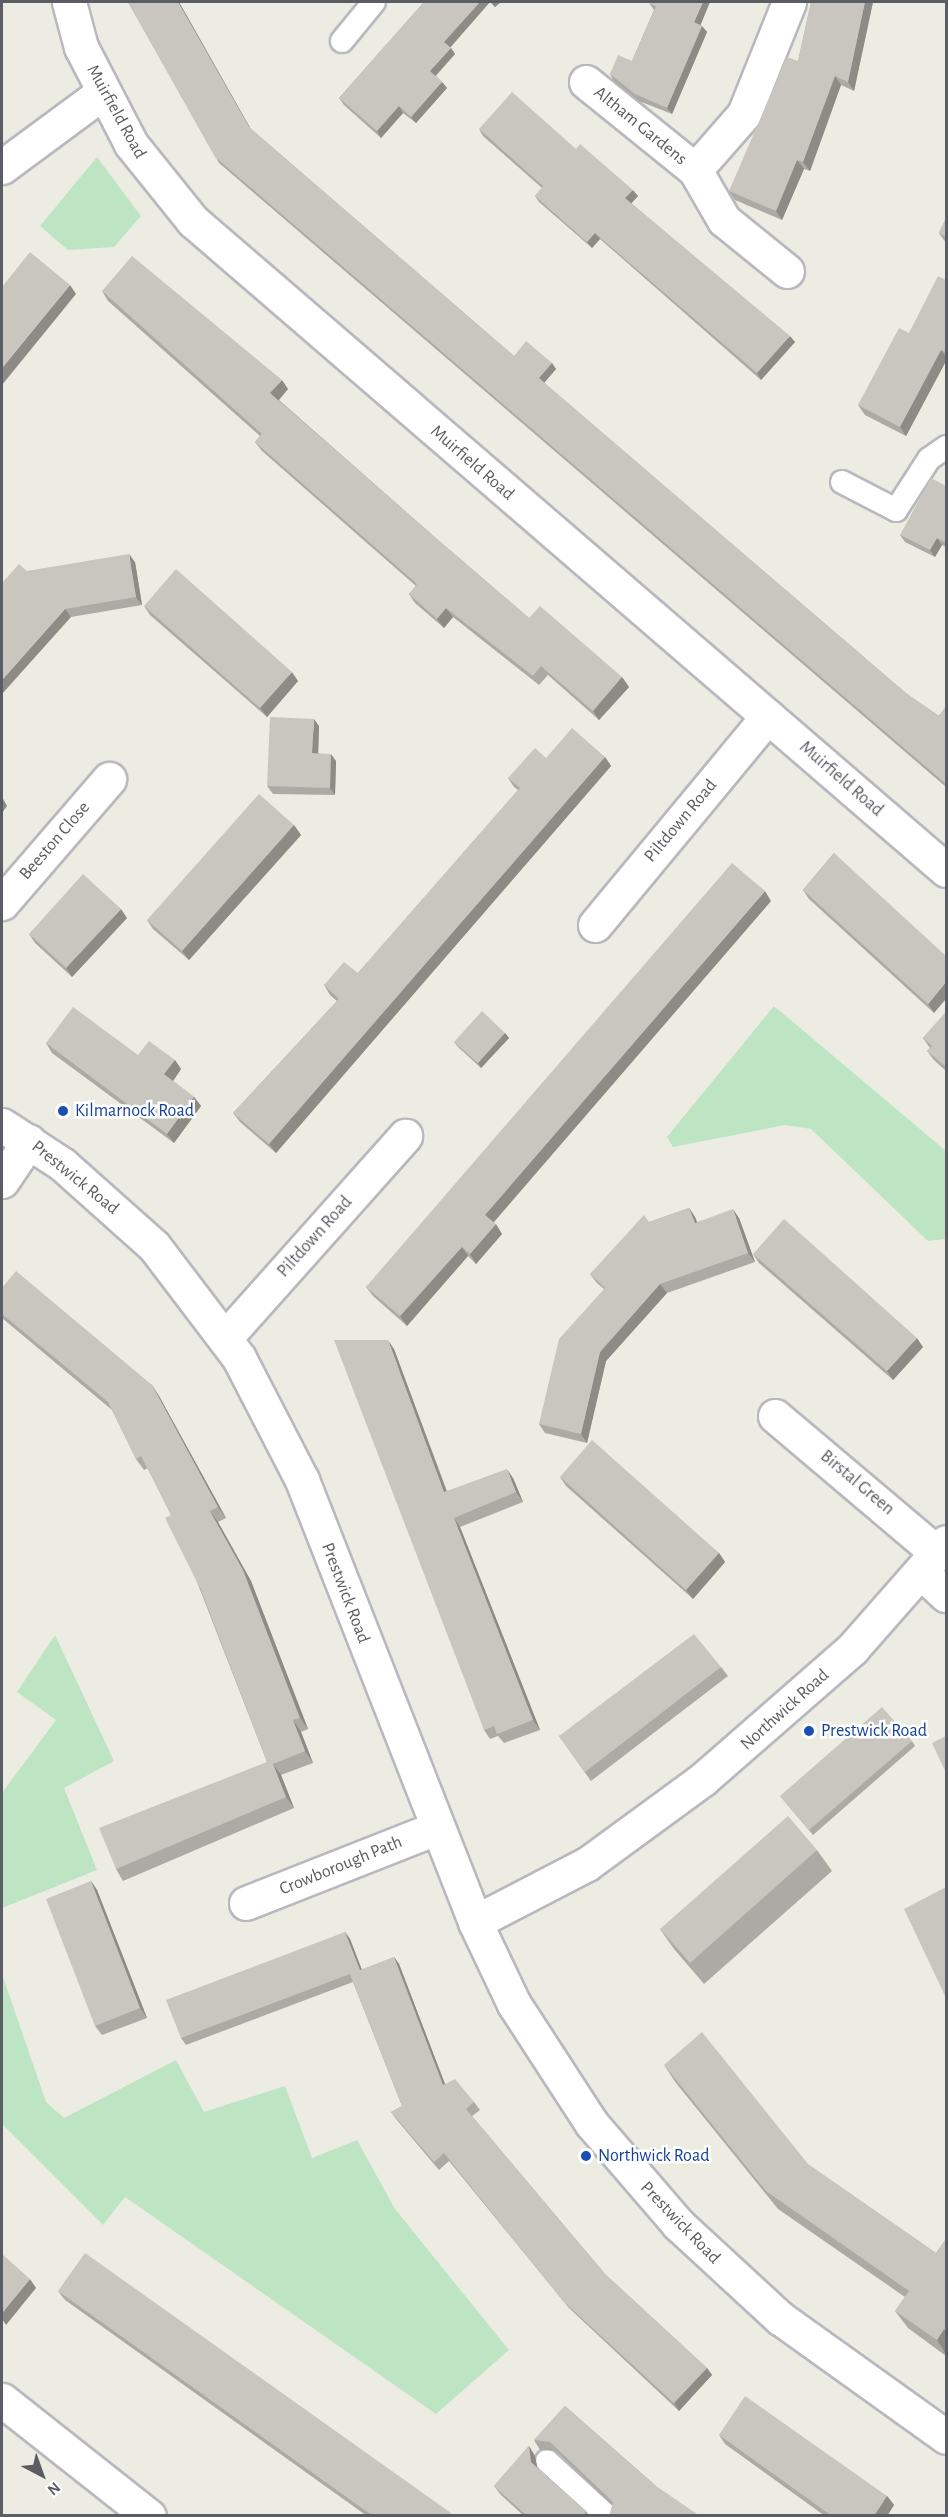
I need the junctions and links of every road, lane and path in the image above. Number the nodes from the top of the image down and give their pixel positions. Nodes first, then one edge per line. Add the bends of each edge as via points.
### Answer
1 (69, 2) edge
2 (374, 2) edge
3 (789, 2) edge
4 (342, 41) dead end
5 (586, 82) dead end
6 (102, 93) junction
7 (2, 167) edge
8 (695, 170) junction
9 (787, 271) dead end
10 (946, 447) edge
11 (842, 482) dead end
12 (768, 716) junction
13 (109, 779) dead end
14 (946, 870) edge
15 (2, 903) edge
16 (595, 925) dead end
17 (15, 1133) edge
18 (405, 1136) dead end
19 (2, 1181) edge
20 (225, 1338) junction
21 (775, 1416) dead end
22 (935, 1556) edge
23 (946, 1595) edge
24 (436, 1828) junction
25 (246, 1903) dead end
26 (475, 1922) junction
27 (2, 2400) edge
28 (946, 2437) edge
29 (547, 2461) edge
30 (149, 2516) edge
31 (607, 2516) edge

1 - 6 street, Muirfield Road
2 - 4 lane
3 - 8 street, Altham Gardens via 744,114
5 - 8 street, Altham Gardens
6 - 7 street
6 - 12 street, Muirfield Road via 131,144 192,222
8 - 9 street, Altham Gardens via 724,220
10 - 11 lane via 929,459 896,510
12 - 14 street, Muirfield Road
12 - 16 street, Piltdown Road
13 - 15 street, Beeston Close
17 - 19 street
17 - 20 street, Prestwick Road via 94,1190 154,1246
18 - 20 street, Piltdown Road
20 - 24 street, Prestwick Road via 302,1480
21 - 22 street, Birstal Green
22 - 23 street, Birstal Green
22 - 26 street, Northwick Road via 852,1649 703,1779 586,1863
24 - 25 street, Crowborough Path
24 - 26 street, Prestwick Road
26 - 28 street, Prestwick Road via 514,2004 585,2114 678,2224 780,2318
27 - 30 street
29 - 31 lane

